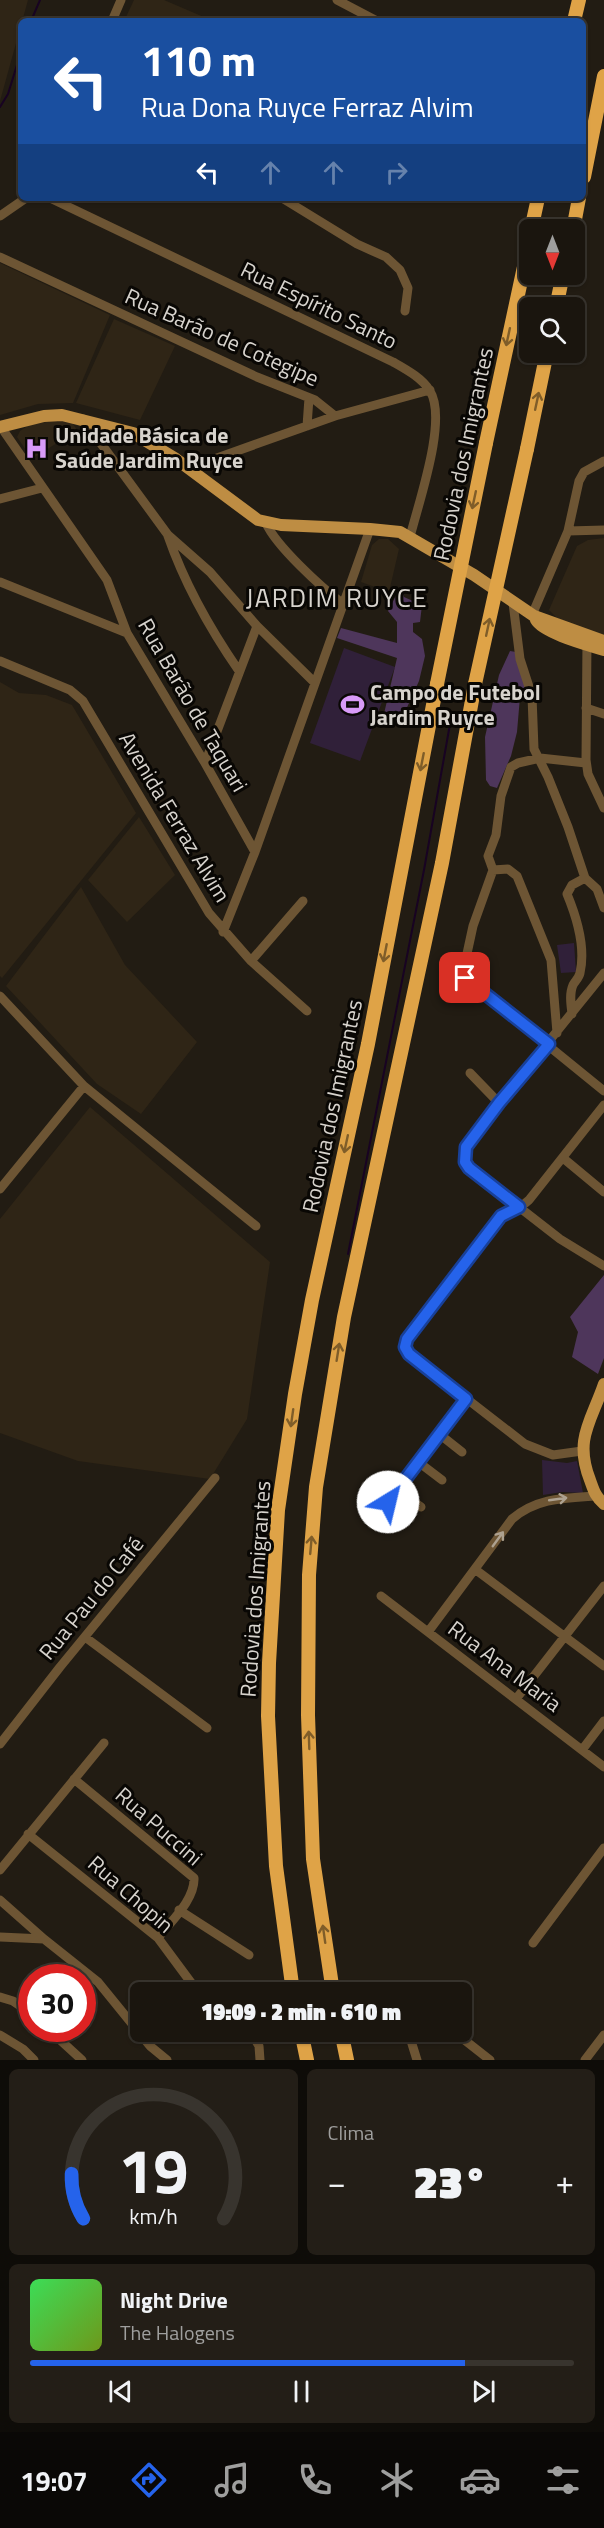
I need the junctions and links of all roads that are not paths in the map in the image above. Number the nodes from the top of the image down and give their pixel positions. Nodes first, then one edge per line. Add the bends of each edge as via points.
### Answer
1 (121, 0) edge
2 (337, 0) edge
3 (579, 0) edge
4 (112, 18) edge
5 (371, 18) edge
6 (575, 18) edge
7 (604, 76) edge
8 (586, 167) edge
9 (22, 201) edge
10 (56, 201) edge
11 (287, 201) edge
12 (537, 201) edge
13 (578, 201) edge
14 (0, 216) edge
15 (533, 219) edge
16 (575, 219) edge
17 (0, 257) edge
18 (520, 285) edge
19 (405, 310) dead end
20 (545, 363) edge
21 (430, 390) junction
22 (309, 398) junction
23 (335, 416) junction
24 (83, 418) junction
25 (306, 426) junction
26 (0, 427) edge
27 (604, 460) edge
28 (203, 463) dead end
29 (42, 488) junction
30 (0, 499) edge
31 (266, 523) junction
32 (370, 529) junction
33 (604, 530) edge
34 (568, 531) junction
35 (168, 535) junction
36 (410, 537) junction
37 (0, 582) edge
38 (342, 603) junction
39 (513, 603) junction
40 (533, 615) junction
41 (257, 626) junction
42 (127, 633) junction
43 (587, 639) junction
44 (604, 641) edge
45 (604, 650) edge
46 (0, 661) edge
47 (239, 671) junction
48 (314, 682) junction
49 (586, 708) junction
50 (604, 714) edge
51 (540, 758) junction
52 (205, 763) junction
53 (586, 763) junction
54 (604, 808) edge
55 (255, 852) junction
56 (493, 870) junction
57 (585, 878) junction
58 (303, 901) dead end
59 (604, 908) edge
60 (223, 932) junction
61 (251, 961) junction
62 (604, 974) edge
63 (1, 999) edge
64 (307, 1011) dead end
65 (572, 1014) junction
66 (557, 1033) junction
67 (549, 1044) junction
68 (470, 1073) dead end
69 (84, 1086) junction
70 (604, 1091) edge
71 (499, 1103) junction
72 (604, 1105) edge
73 (563, 1158) junction
74 (0, 1190) edge
75 (604, 1192) edge
76 (519, 1207) junction
77 (256, 1226) dead end
78 (604, 1266) edge
79 (604, 1384) edge
80 (466, 1399) junction
81 (438, 1433) junction
82 (582, 1450) junction
83 (462, 1452) dead end
84 (417, 1461) junction
85 (215, 1478) dead end
86 (442, 1480) dead end
87 (396, 1490) junction
88 (599, 1500) edge
89 (388, 1502) dead end
90 (421, 1507) dead end
91 (476, 1570) junction
92 (604, 1586) edge
93 (381, 1596) dead end
94 (428, 1632) junction
95 (85, 1637) junction
96 (565, 1637) junction
97 (604, 1666) edge
98 (516, 1699) junction
99 (604, 1721) edge
100 (207, 1728) dead end
101 (104, 1743) dead end
102 (0, 1744) edge
103 (582, 1750) junction
104 (604, 1767) edge
105 (74, 1779) junction
106 (28, 1834) junction
107 (604, 1848) edge
108 (0, 1870) edge
109 (0, 1900) edge
110 (179, 1910) junction
111 (0, 1937) edge
112 (158, 1938) junction
113 (44, 1939) junction
114 (533, 1943) dead end
115 (249, 1955) dead end
116 (191, 1982) edge
117 (292, 1982) edge
118 (331, 1982) edge
119 (0, 1997) edge
120 (18, 2004) edge
121 (0, 2035) edge
122 (604, 2036) edge
123 (62, 2042) edge
124 (257, 2042) edge
125 (303, 2042) edge
126 (343, 2042) edge
127 (411, 2042) edge
128 (467, 2042) edge
129 (590, 2058) edge
130 (34, 2060) edge
131 (82, 2060) edge
132 (167, 2060) edge
133 (260, 2060) edge
134 (307, 2060) edge
135 (347, 2060) edge
136 (417, 2060) edge
137 (490, 2060) edge

1 - 4 street
2 - 5 street
3 - 6 highway
7 - 8 highway
9 - 14 street
10 - 21 street, Rua Espírito Santo via 393,363 419,378
11 - 19 street via 386,257 400,270 408,288
12 - 15 highway
13 - 16 highway
17 - 22 street, Rua Barão de Cotegipe
18 -> 117 highway, Rodovia dos Imigrantes, bridge via 436,684 368,1044 312,1300 278,1510 268,1716 276,1866
118 -> 20 highway, bridge via 313,1859 309,1739 309,1575 316,1487 344,1317
21 - 23 street, Rua Barão de Cotegipe
21 - 36 street via 437,428
22 - 23 street, Rua Barão de Cotegipe
22 - 25 street
23 - 25 street
24 - 26 main road via 44,416
24 - 31 main road via 142,437
24 - 35 street
25 - 28 street
26 - 29 street, Rua Barão de Taquari
27 - 34 street via 584,472 579,481
29 - 30 street
29 - 42 street, Rua Barão de Taquari via 107,580
31 - 32 main road
31 - 38 street via 269,531
32 - 36 main road
32 - 38 street
33 - 34 street
34 - 40 street
35 - 41 street via 210,572
35 - 47 street via 210,628
36 - 39 main road
37 - 42 street
38 - 48 street
39 - 40 main road
39 - 51 street via 520,659 532,696 534,749
40 - 43 main road
41 - 47 street
41 - 48 street
42 - 52 street, Rua Barão de Taquari
43 - 44 main road
43 - 45 main road
43 - 49 street
46 - 60 street, Avenida Ferraz Alvim via 70,690 83,701 195,892
47 - 52 street
48 - 55 street
49 - 50 street
49 - 53 street
51 - 53 street
51 - 56 street via 514,764 506,775 496,835 488,856
51 - 57 street
52 - 55 street, Rua Barão de Taquari
53 - 54 street
55 - 60 street
56 - 66 street via 508,869 517,876 548,951
56 - 67 street via 473,926 463,972 465,978
57 - 59 street via 597,889
57 - 65 street via 572,885 567,894 578,920 580,939 580,975 573,985
58 - 61 street
60 - 61 street, Avenida Ferraz Alvim
61 - 64 street, Avenida Ferraz Alvim
62 - 65 street
63 - 69 street
65 - 66 street
66 - 67 street
67 - 70 street
67 - 71 street
68 - 71 street
69 - 74 street
69 - 77 street
71 - 76 street via 465,1154 469,1168
72 - 73 street
73 - 75 street
73 - 76 street
76 - 78 street via 573,1249
76 - 80 street via 501,1216 405,1343 409,1354
79 - 82 main road
80 - 81 street
80 - 82 street via 538,1451 552,1455
81 - 83 street
81 - 84 street
82 - 88 main road
84 - 86 street
84 - 87 street
85 - 95 street, Rua Pau do Café
87 - 89 street
87 - 90 street
91 -> 88 street via 522,1510 550,1500
91 - 94 street
91 - 96 street
92 - 96 street
93 - 94 street, Rua Ana Maria
94 - 98 street, Rua Ana Maria
95 - 100 street
95 - 102 street, Rua Pau do Café
96 - 97 street
96 - 98 street
98 - 103 street, Rua Ana Maria
99 - 103 street
101 - 105 street
103 - 104 street, Rua Ana Maria
105 - 106 street
105 - 110 street, Rua Puccini via 192,1874 194,1886
106 - 108 street
106 - 112 street, Rua Chopin
107 - 114 street
109 - 113 street
110 - 112 street, Rua Puccini
110 - 115 street
111 - 113 street
112 - 116 street, Rua Chopin
113 - 132 street via 98,1982 150,2046
119 - 120 street
121 - 130 street
122 - 129 street
123 - 131 street
124 - 133 street
125 - 134 highway
126 - 135 highway
127 - 136 street
128 - 137 street

